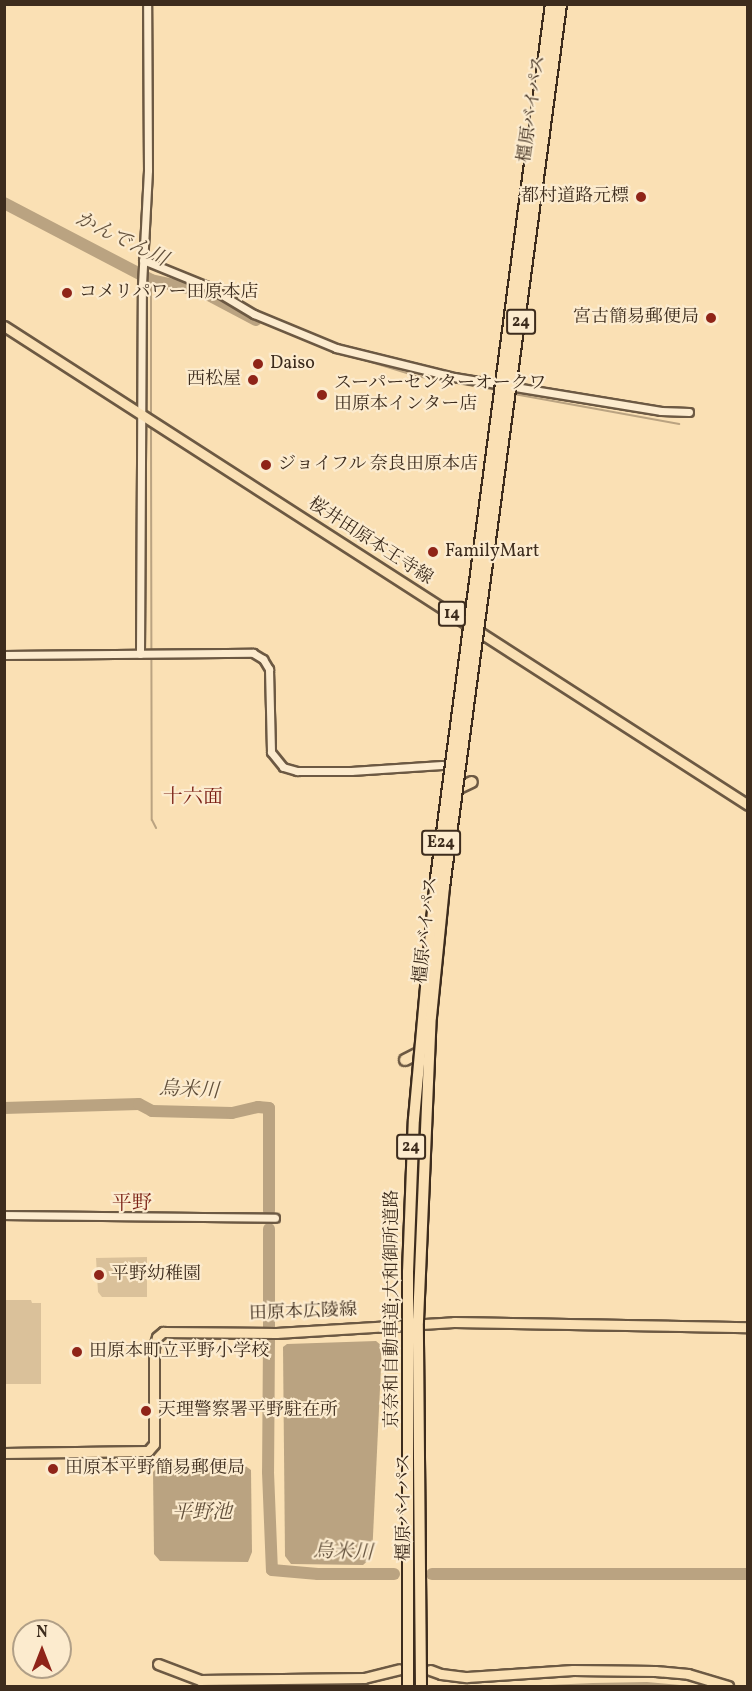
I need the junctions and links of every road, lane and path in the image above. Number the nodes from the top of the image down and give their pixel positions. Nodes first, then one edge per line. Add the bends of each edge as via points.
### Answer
1 (147, 4) edge
2 (550, 4) edge
3 (562, 4) edge
4 (143, 260) junction
5 (4, 326) edge
6 (499, 382) junction
7 (512, 384) junction
8 (689, 412) dead end
9 (144, 415) junction
10 (467, 623) junction
11 (481, 632) junction
12 (143, 654) junction
13 (4, 655) edge
14 (442, 765) dead end
15 (472, 782) dead end
16 (459, 788) junction
17 (747, 805) edge
18 (417, 1054) junction
19 (405, 1060) dead end
20 (4, 1215) edge
21 (275, 1218) dead end
22 (421, 1323) junction
23 (406, 1324) junction
24 (747, 1327) edge
25 (4, 1453) edge
26 (158, 1664) dead end
27 (426, 1672) junction
28 (405, 1679) edge
29 (422, 1686) edge
30 (728, 1686) edge

1 - 4 street via 148,170
2 - 6 highway, 橿原バイパス / 24
2 - 28 highway, 京奈和自動車道;大和御所道路 / E24, bridge via 435,886 415,1108 408,1250
3 - 7 highway, 橿原バイパス / 24
3 - 29 highway, 京奈和自動車道;大和御所道路 / E24, bridge via 444,887 432,1017 418,1321
4 - 6 street via 207,286 254,314 336,348 416,369
4 - 9 street
5 - 9 main road, 桜井田原本王寺線 / 14
6 - 7 street
6 - 10 highway, 橿原バイパス / 24
7 - 8 street via 661,411
7 - 11 highway, 橿原バイパス / 24
9 - 10 main road, 桜井田原本王寺線 / 14
9 - 12 street
10 - 11 main road, 桜井田原本王寺線 / 14
10 - 18 highway, 橿原バイパス / 24 via 449,734
11 - 16 highway, 橿原バイパス / 24
11 - 17 main road, 桜井田原本王寺線 / 14
12 - 13 street
12 - 14 street via 247,652 263,659 271,675 271,752 278,763 290,770 351,771
15 - 16 highway
16 - 22 highway, 橿原バイパス / 24 via 434,1028
18 - 19 highway
18 - 23 highway, 橿原バイパス / 24 via 407,1219
20 - 21 street
22 - 23 main road, 田原本広陵線
22 - 24 main road, 田原本広陵線
22 - 27 highway, 橿原バイパス / 24
23 - 25 main road, 田原本広陵線 via 276,1333 163,1332 154,1347 154,1444 148,1451
23 - 28 highway, 橿原バイパス / 24
26 - 28 main road via 201,1680
27 - 29 highway, 橿原バイパス / 24, bridge
27 - 30 main road via 467,1677 573,1670 655,1671 688,1674

